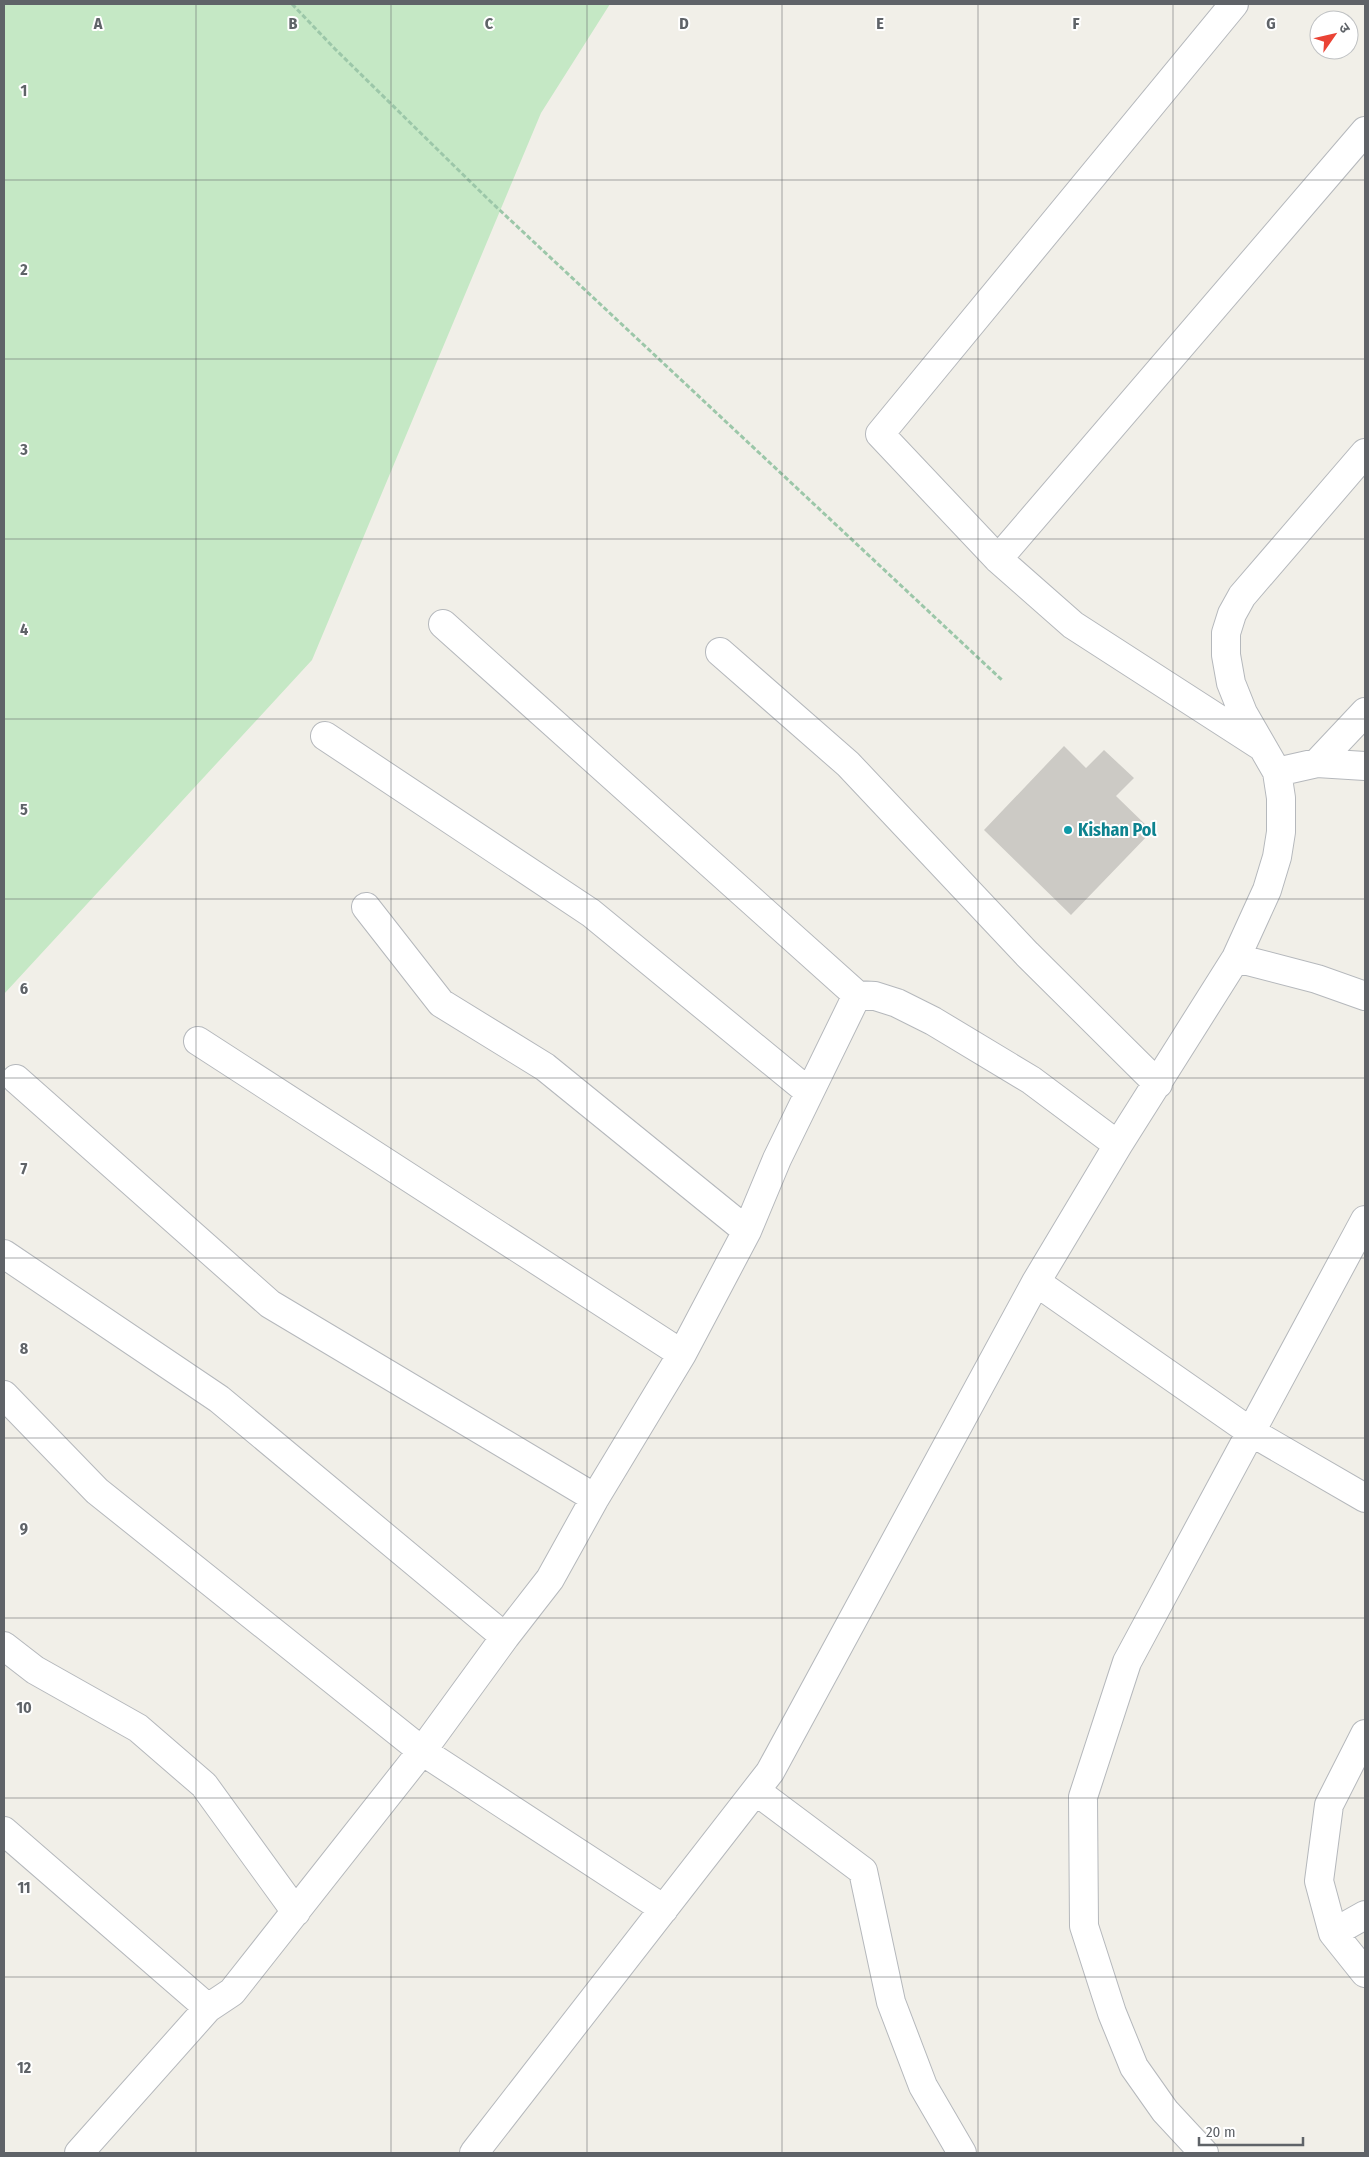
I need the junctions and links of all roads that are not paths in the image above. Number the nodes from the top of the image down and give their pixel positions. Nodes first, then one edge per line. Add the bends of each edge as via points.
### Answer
1 (1234, 4) edge
2 (1365, 131) edge
3 (1365, 452) edge
4 (998, 559) junction
5 (444, 624) dead end
6 (720, 652) dead end
7 (1365, 712) edge
8 (326, 736) dead end
9 (1264, 748) junction
10 (1317, 763) junction
11 (1365, 766) edge
12 (1277, 772) junction
13 (366, 907) dead end
14 (1236, 958) junction
15 (857, 995) junction
16 (1365, 996) edge
17 (198, 1041) dead end
18 (16, 1079) dead end
19 (1158, 1084) junction
20 (809, 1092) junction
21 (1118, 1145) junction
22 (1365, 1220) edge
23 (748, 1231) junction
24 (4, 1254) edge
25 (1036, 1282) junction
26 (682, 1354) junction
27 (4, 1395) edge
28 (1250, 1432) junction
29 (595, 1498) junction
30 (1365, 1498) edge
31 (505, 1637) junction
32 (4, 1646) edge
33 (1365, 1734) edge
34 (422, 1751) junction
35 (756, 1791) junction
36 (4, 1831) edge
37 (664, 1908) junction
38 (296, 1912) junction
39 (1365, 1915) edge
40 (1333, 1933) junction
41 (1365, 1973) edge
42 (208, 2008) junction
43 (78, 2153) edge
44 (474, 2153) edge
45 (962, 2153) edge
46 (1204, 2153) edge

1 - 4 street via 880,434
2 - 4 street
3 - 9 street via 1258,574 1232,614 1226,633 1231,683
4 - 9 street via 1073,625
5 - 15 street
6 - 19 street via 848,764 1027,954
7 - 10 street
8 - 20 street via 591,913
9 - 12 street
10 - 11 street
10 - 12 street
12 - 14 street via 1281,832 1276,857 1267,890
13 - 23 street via 442,1003 545,1066
14 - 16 street via 1317,979
14 - 19 street
15 - 20 street
15 - 21 street via 875,996 897,1003 933,1020 1031,1080
17 - 26 street
18 - 29 street via 270,1304
19 - 21 street
20 - 23 street
21 - 25 street
22 - 28 street
23 - 26 street
24 - 31 street via 219,1399
25 - 28 street
25 - 35 street via 770,1772
26 - 29 street
27 - 34 street via 97,1491
28 - 30 street
28 - 46 street via 1127,1662 1083,1797 1084,1926 1112,2013 1134,2067 1165,2111
29 - 31 street via 550,1579
31 - 34 street
32 - 38 street via 35,1670 138,1728 204,1785
33 - 40 street via 1329,1806 1319,1881
34 - 37 street
34 - 38 street
35 - 37 street
35 - 45 street via 863,1871 891,2002 923,2086
36 - 42 street
37 - 44 street
38 - 42 street via 232,1992
39 - 40 street
40 - 41 street
42 - 43 street

